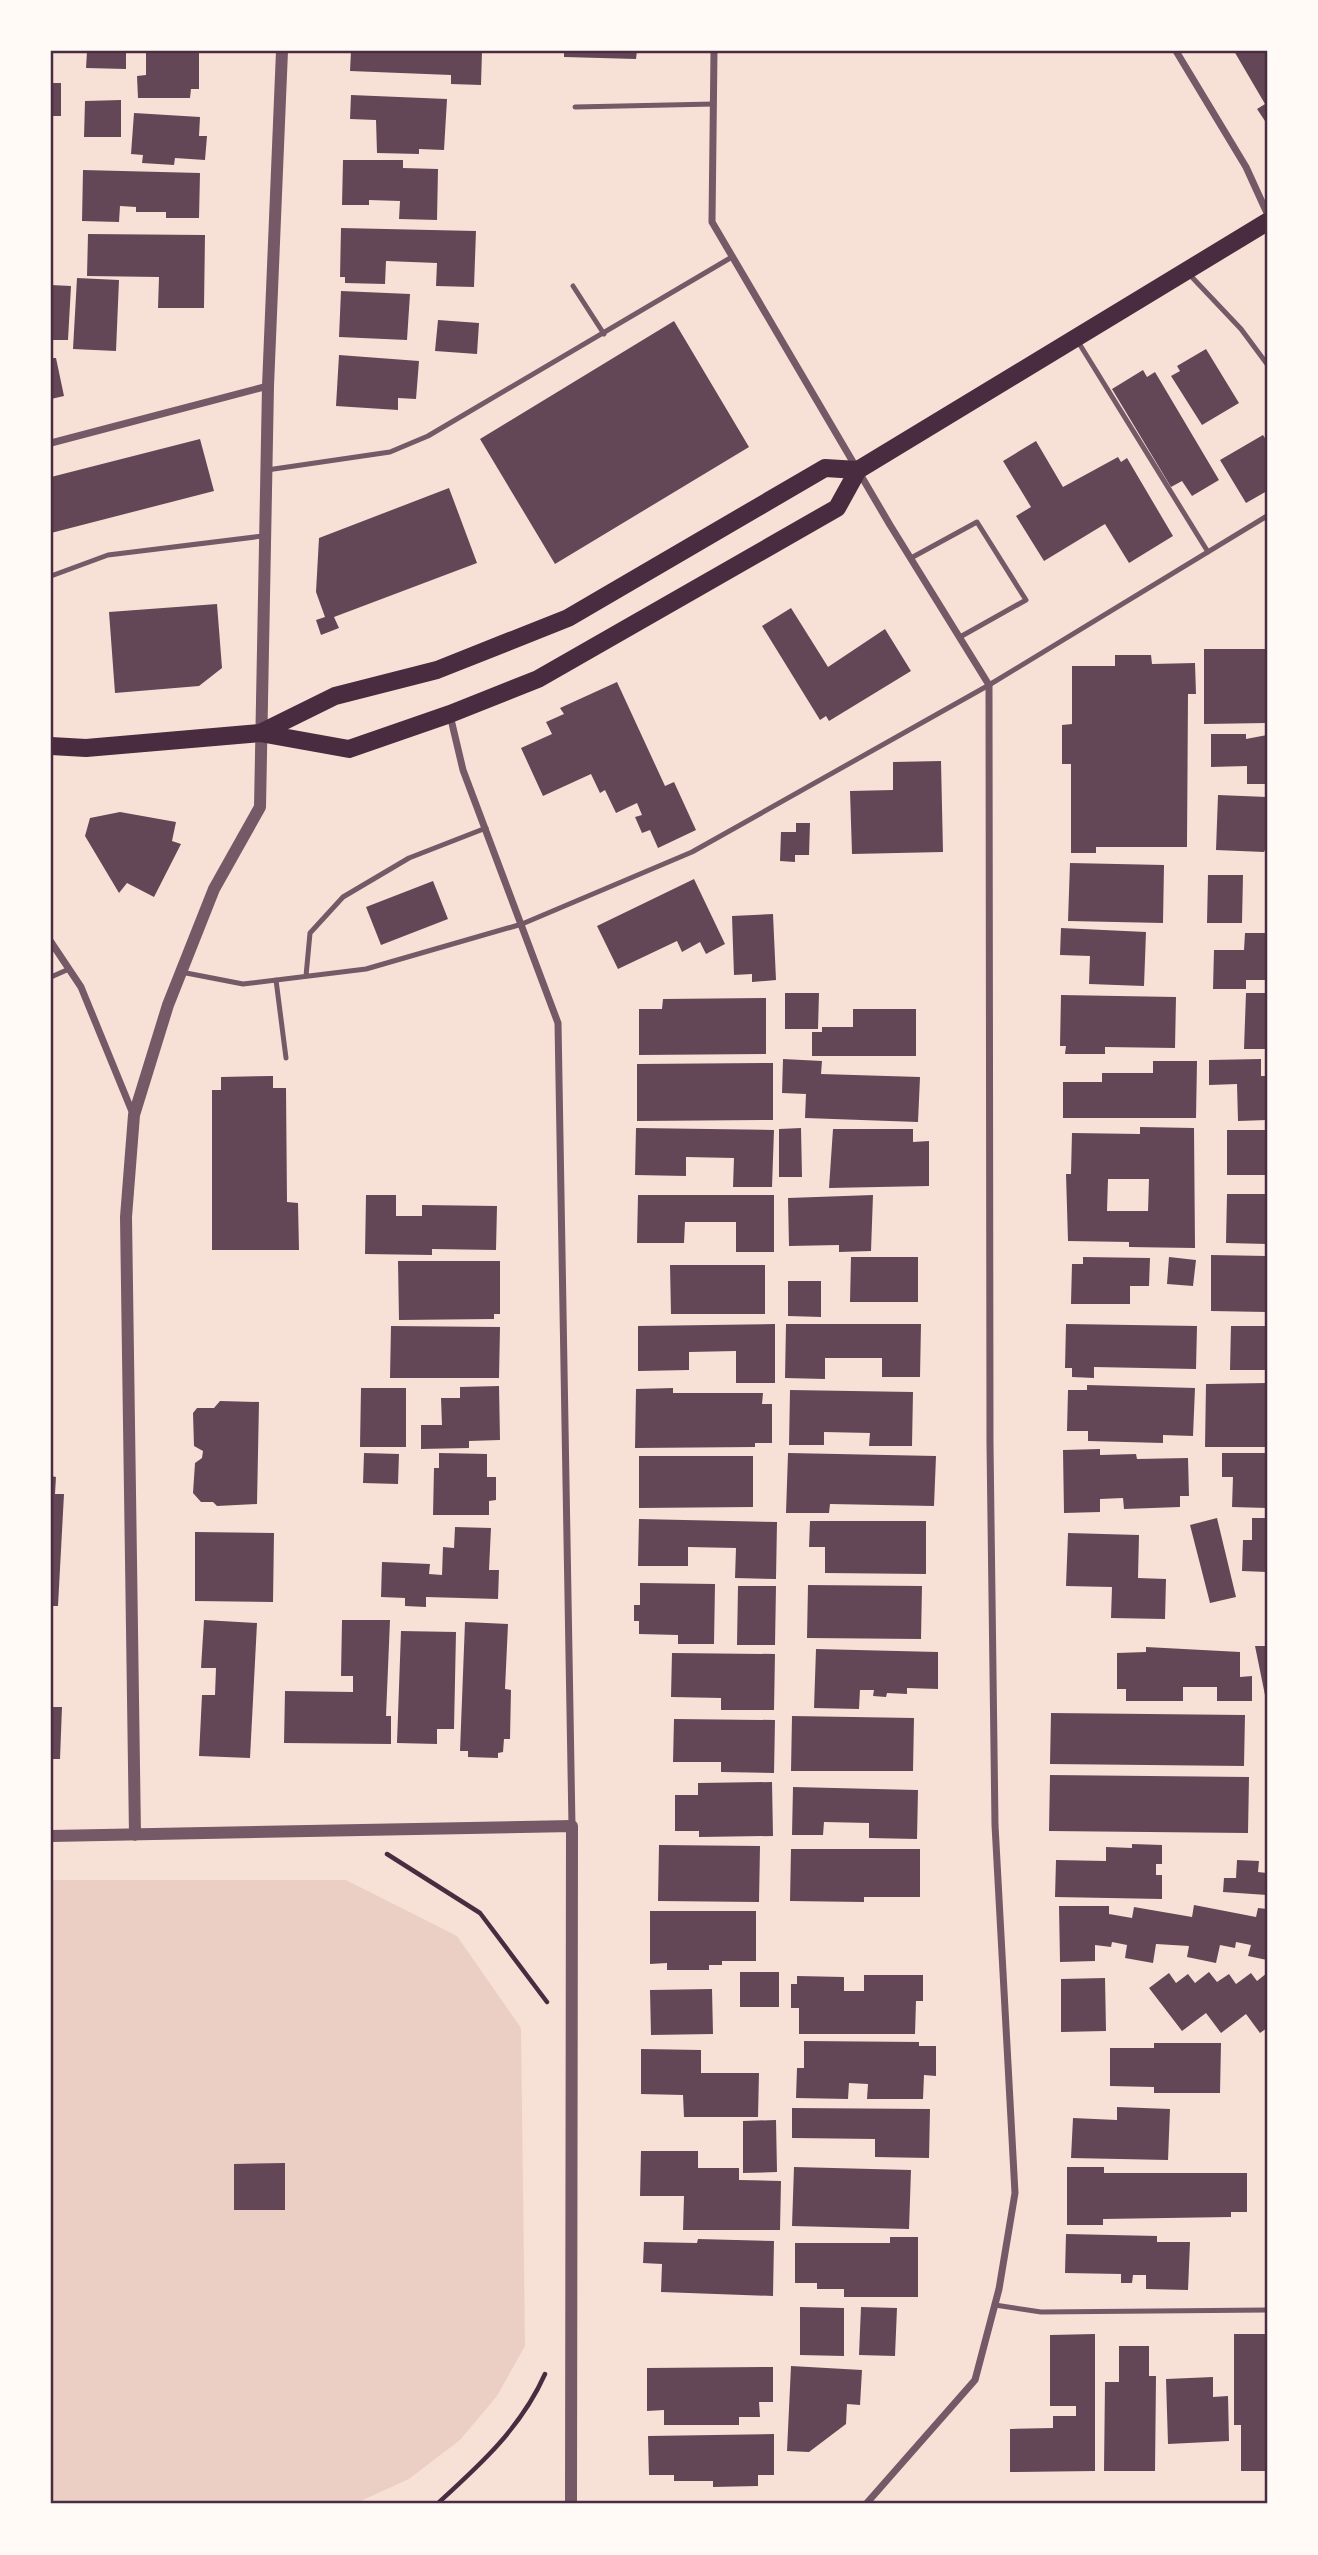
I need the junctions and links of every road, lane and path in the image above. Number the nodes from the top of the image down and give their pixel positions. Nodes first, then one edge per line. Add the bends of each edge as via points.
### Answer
1 (282, 51) edge
2 (714, 51) edge
3 (1177, 51) edge
4 (714, 104) junction
5 (575, 107) dead end
6 (1267, 213) edge
7 (1267, 222) edge
8 (732, 257) junction
9 (1186, 270) junction
10 (573, 286) dead end
11 (604, 334) junction
12 (1075, 337) junction
13 (1265, 356) edge
14 (1267, 364) edge
15 (268, 386) junction
16 (51, 443) edge
17 (266, 470) junction
18 (858, 470) junction
19 (1267, 516) edge
20 (265, 535) junction
21 (1208, 552) junction
22 (911, 558) junction
23 (51, 576) edge
24 (960, 637) junction
25 (989, 685) junction
26 (450, 714) junction
27 (260, 733) junction
28 (51, 746) edge
29 (486, 828) junction
30 (522, 924) junction
31 (51, 942) edge
32 (69, 969) junction
33 (181, 972) junction
34 (306, 976) junction
35 (51, 977) edge
36 (276, 980) junction
37 (286, 1058) dead end
38 (134, 1115) junction
39 (572, 1826) junction
40 (347, 1830) junction
41 (135, 1835) junction
42 (51, 1836) edge
43 (570, 2039) junction
44 (995, 2305) junction
45 (1267, 2310) edge
46 (546, 2372) dead end
47 (437, 2504) edge
48 (571, 2504) edge
49 (866, 2504) edge

1 - 15 street
2 - 4 street
3 - 6 street via 1246,167
4 - 5 lane
4 - 8 street via 712,222
7 - 9 main road
8 - 11 lane
8 - 18 street
9 - 12 main road
9 - 13 lane
10 - 11 lane
11 - 17 lane via 429,436 390,452
12 - 18 main road
12 - 21 lane
13 - 14 lane
15 - 16 street
15 - 17 street
17 - 20 street
18 - 22 street
18 - 26 main road via 837,508 538,679
18 - 27 main road via 825,468 568,618 437,670 335,696
19 - 21 lane
20 - 23 lane via 108,555
20 - 27 street
21 - 25 lane
22 - 24 street
22 - 24 lane via 977,522 1026,600
24 - 25 street
25 - 30 lane via 692,852
25 - 44 street via 995,1825 1015,2193
26 - 27 main road via 349,749
26 - 29 street via 463,770
27 - 28 main road via 86,748
27 - 33 street via 260,807 214,889
29 - 30 street
29 - 34 lane via 409,859 343,897 310,933
30 - 34 lane via 366,969
30 - 39 street via 558,1023
31 - 32 street
32 - 35 lane
32 - 38 street via 81,986
33 - 36 lane via 243,984
33 - 38 street
34 - 36 lane
36 - 37 lane
38 - 41 street via 127,1217
39 - 40 street
39 - 43 street
40 - 41 street
40 - 43 path via 480,1913 530,1976
41 - 42 street
43 - 48 street
44 - 45 lane via 1041,2312
44 - 49 street via 975,2380
46 - 47 path via 535,2396 495,2451

